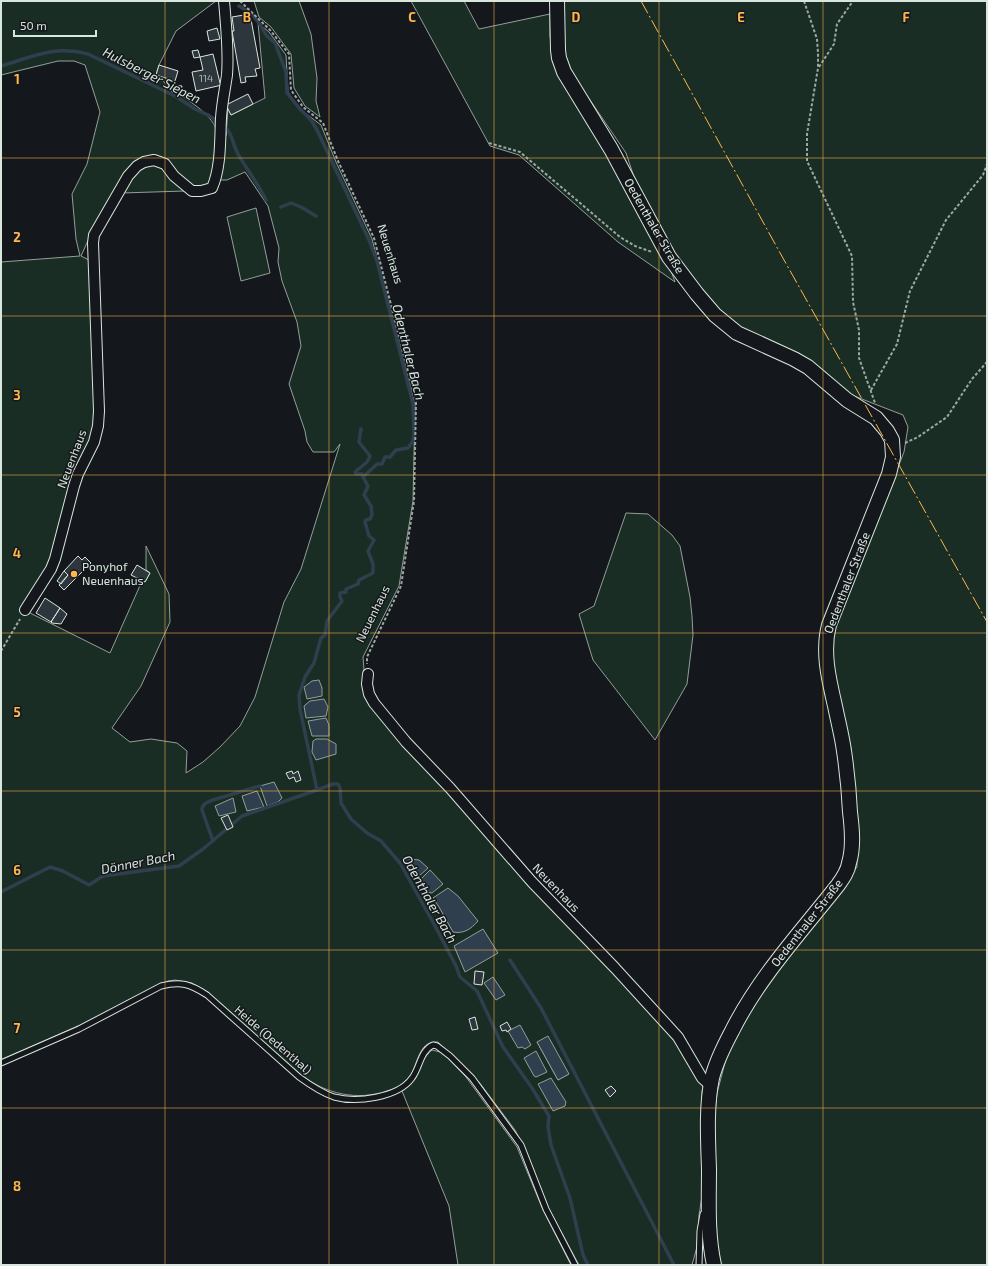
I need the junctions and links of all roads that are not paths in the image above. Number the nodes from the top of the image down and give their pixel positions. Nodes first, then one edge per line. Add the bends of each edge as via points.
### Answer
1 (224, 1) edge
2 (557, 1) edge
3 (25, 610) road end
4 (368, 674) road end
5 (1, 1063) edge
6 (711, 1086) junction
7 (709, 1206) junction
8 (575, 1265) edge
9 (699, 1265) edge
10 (714, 1265) edge

1 - 3 street, Neuenhaus via 227,74 216,179 212,188 192,191 174,176 165,164 154,160 144,162 128,176 94,235 99,411 97,433 78,474 51,569
2 - 6 main road, Oedenthaler Straße via 558,50 564,72 611,149 669,257 693,290 737,333 808,367 847,400 876,418 887,431 892,443 893,457 889,474 826,638 830,682 847,772 852,848 849,865 838,885 746,1004 724,1045
4 - 6 street, Neuenhaus via 369,694 394,728 532,882 678,1037 702,1078
5 - 8 lane, Heide (Oedenthal) via 84,1026 161,986 175,983 191,986 207,996 287,1067 310,1085 334,1097 367,1098 400,1089 412,1079 426,1050 433,1045 437,1046 453,1058 474,1082 520,1145 546,1209
6 - 7 main road, Oedenthaler Straße via 708,1124
7 - 9 lane via 702,1215
7 - 10 main road, Oedenthaler Straße via 708,1231

